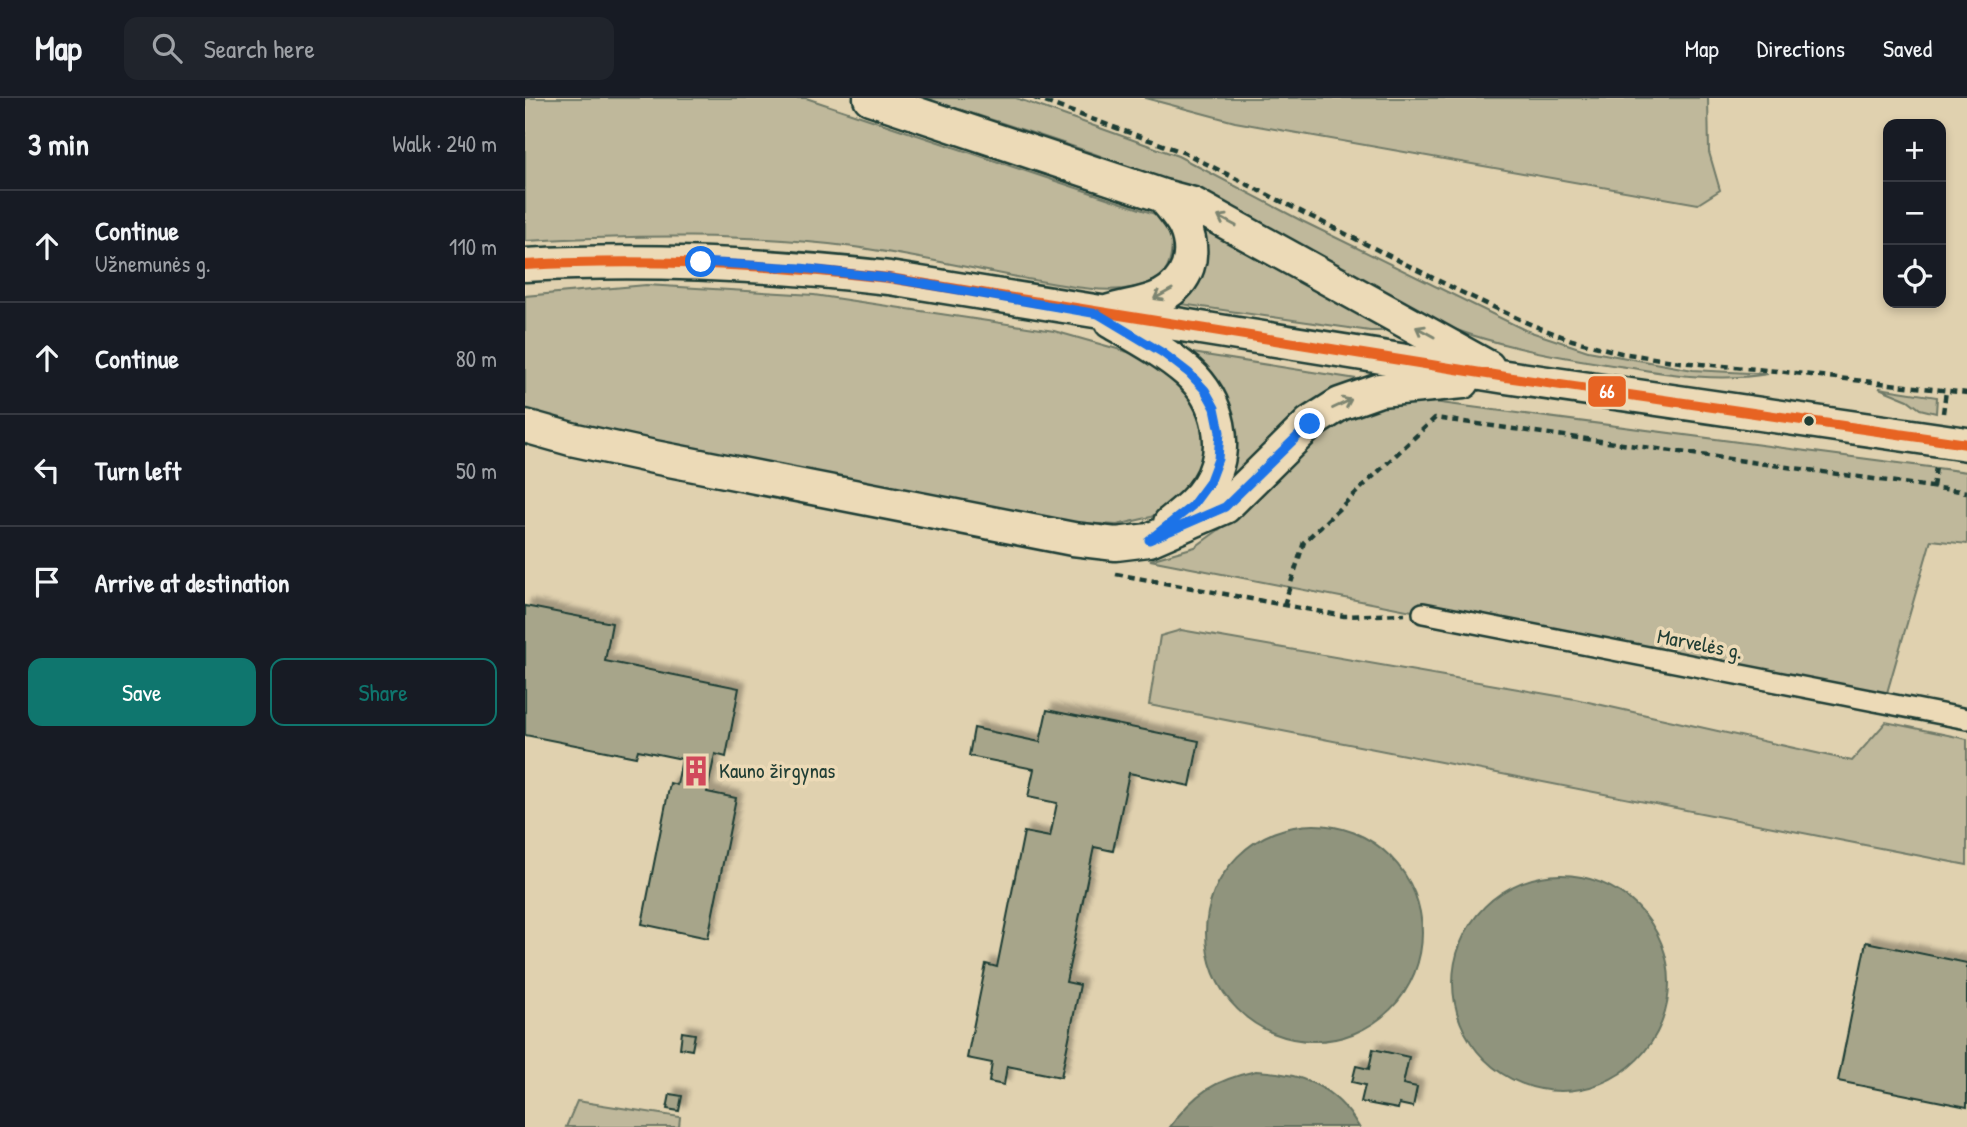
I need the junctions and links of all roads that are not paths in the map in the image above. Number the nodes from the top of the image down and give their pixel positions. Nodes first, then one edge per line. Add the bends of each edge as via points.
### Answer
1 (870, 98) edge
2 (1163, 196) junction
3 (525, 265) edge
4 (1098, 314) junction
5 (1506, 377) junction
6 (525, 426) edge
7 (1967, 443) edge
8 (1149, 540) junction
9 (1423, 613) dead end
10 (1967, 719) edge

1 - 2 main road
2 -> 4 main road via 1184,225 1190,244 1182,282 1160,298
5 -> 2 main road via 1228,221
3 - 4 main road via 687,262 800,268 889,278
4 - 5 main road
4 - 8 main road via 1189,373 1215,408 1220,432 1218,459 1209,483 1192,506
5 - 7 main road
8 -> 5 main road via 1225,507 1310,424 1340,404 1380,390
6 - 8 main road via 642,454 1073,539 1116,544
9 - 10 street, Marvelės g.

